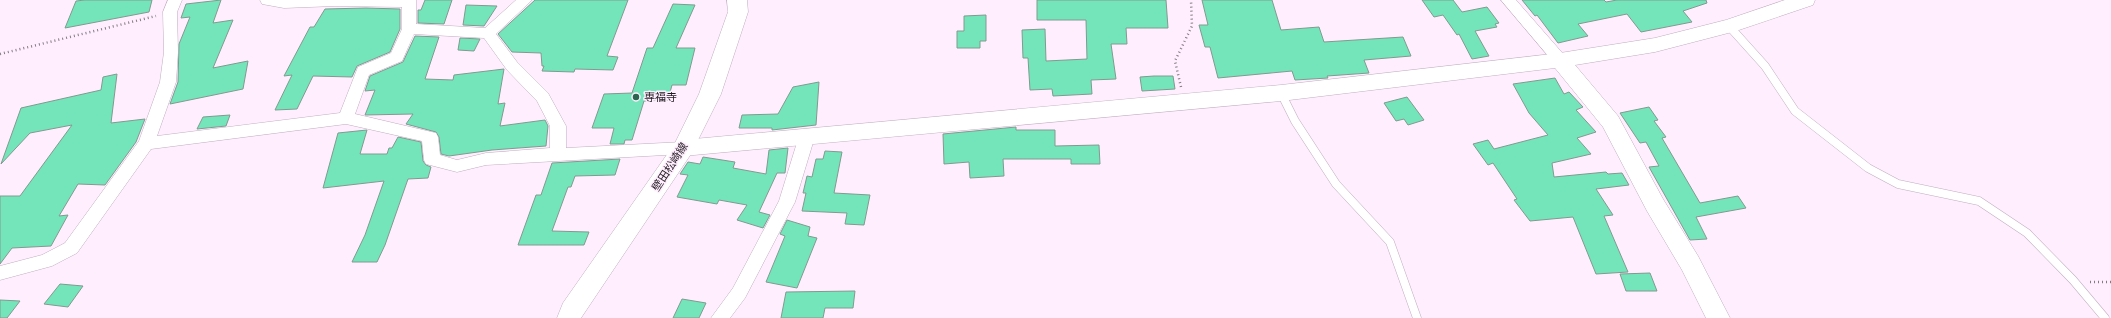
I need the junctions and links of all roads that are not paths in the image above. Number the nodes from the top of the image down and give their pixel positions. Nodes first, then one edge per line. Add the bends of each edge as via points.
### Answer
1 (267, 0) edge
2 (526, 0) edge
3 (737, 0) edge
4 (1508, 0) edge
5 (1806, 0) edge
6 (409, 1) edge
7 (172, 6) edge
8 (1729, 26) junction
9 (409, 28) junction
10 (488, 33) junction
11 (1560, 60) junction
12 (1281, 93) junction
13 (346, 118) junction
14 (807, 136) junction
15 (146, 142) junction
16 (683, 148) junction
17 (558, 154) junction
18 (0, 272) edge
19 (569, 318) edge
20 (720, 318) edge
21 (1417, 318) edge
22 (1718, 318) edge
23 (2104, 318) edge

1 - 6 street via 284,3
2 - 10 street
3 - 16 main road, 壁田松崎線 via 738,12 710,94
4 - 11 street
5 - 8 street
6 - 9 street
7 - 15 street via 168,82
8 - 11 street via 1655,44
8 - 23 lane via 1765,66 1795,111 1868,168 1898,184 1979,201 2028,233 2074,280
9 - 10 street
9 - 13 street via 397,56 363,71
10 - 17 street via 512,66 543,97 558,126
11 - 12 street
11 - 22 street via 1611,122
12 - 14 street
12 - 21 lane via 1295,121 1336,184 1390,242
13 - 15 street
13 - 17 street via 430,137 432,160 457,166 486,159
14 - 16 street
14 - 20 street via 787,202 740,293
15 - 18 street via 71,248 46,261
16 - 17 street
16 - 19 main road, 壁田松崎線

